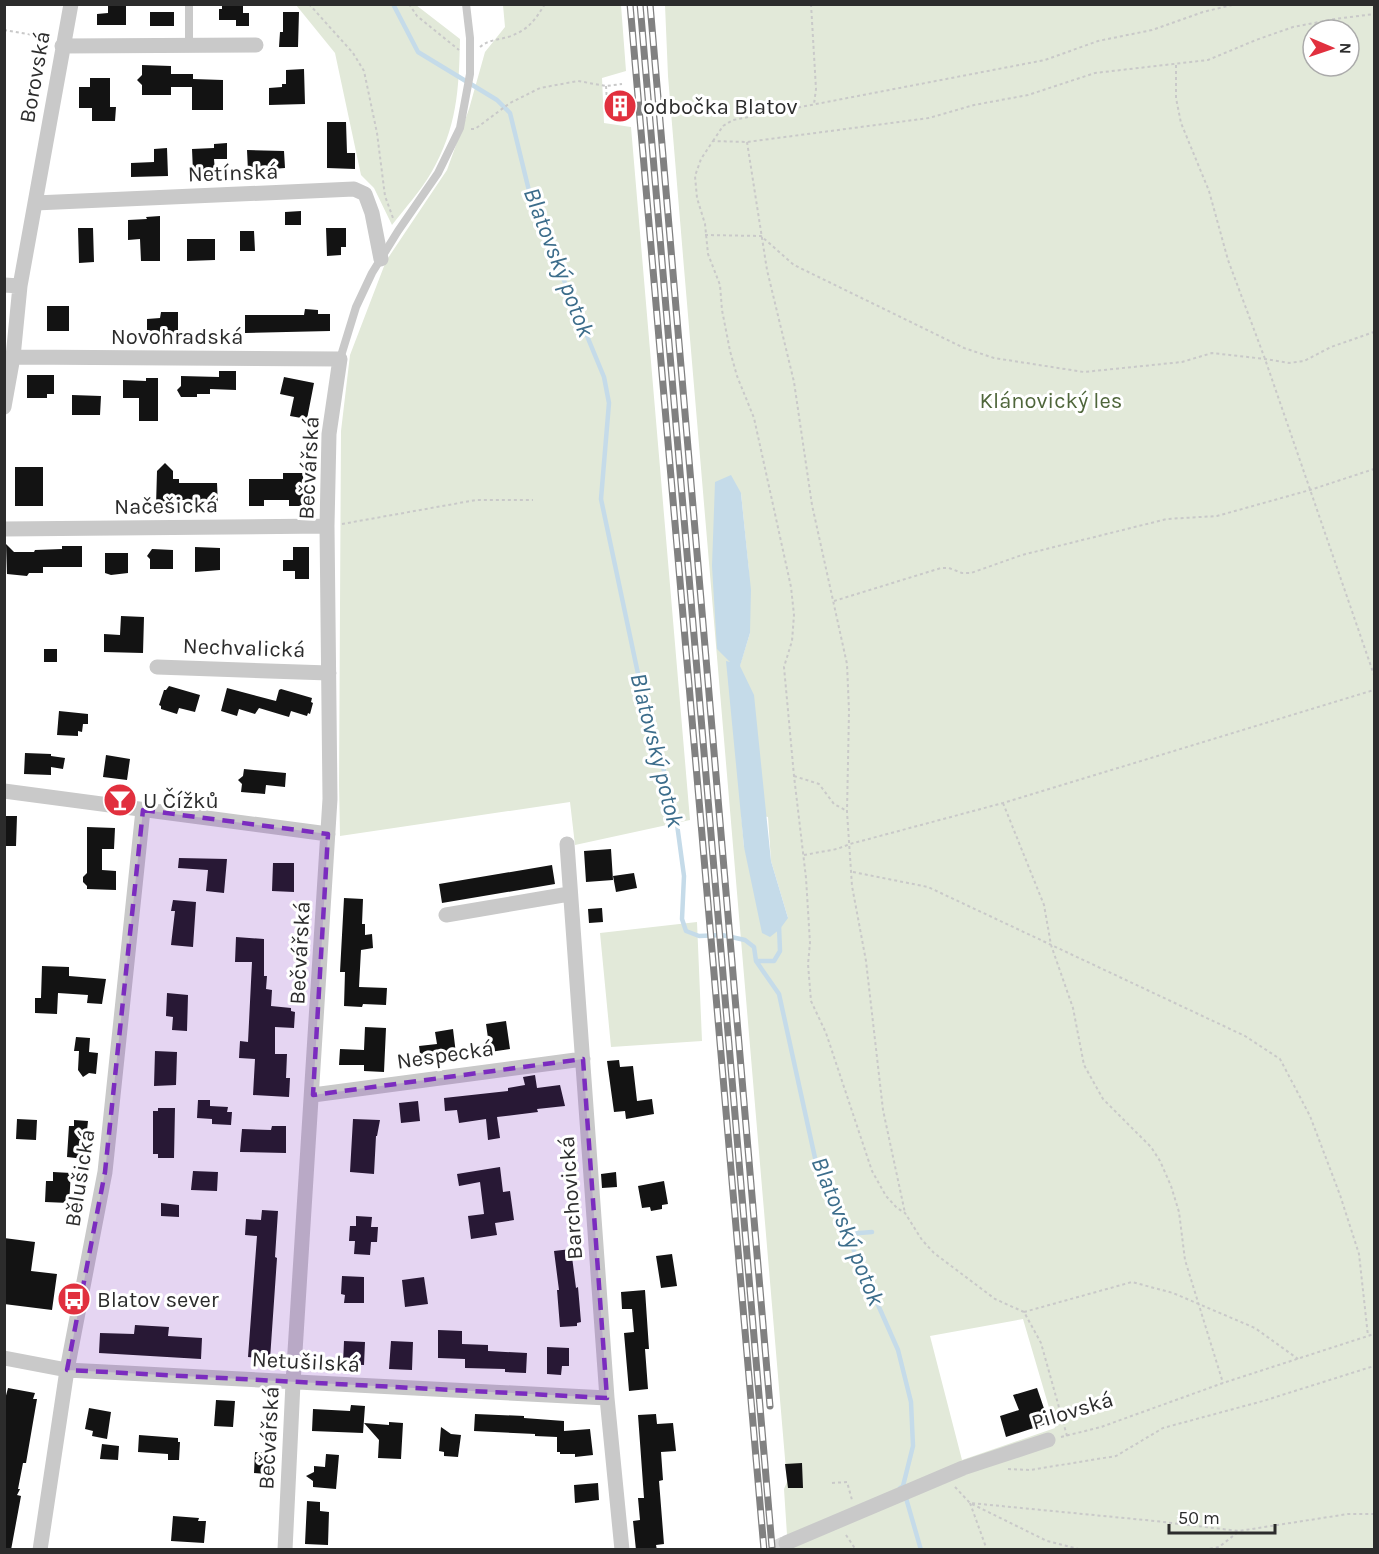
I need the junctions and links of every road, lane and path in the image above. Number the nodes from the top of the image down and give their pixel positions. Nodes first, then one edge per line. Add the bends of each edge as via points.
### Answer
1 (71, 4) edge
2 (189, 4) edge
3 (309, 4) edge
4 (409, 4) edge
5 (466, 4) edge
6 (545, 4) edge
7 (811, 4) edge
8 (1236, 4) edge
9 (1374, 14) edge
10 (4, 30) edge
11 (189, 45) junction
12 (256, 45) dead end
13 (62, 46) junction
14 (471, 57) junction
15 (1176, 64) junction
16 (622, 84) dead end
17 (606, 86) junction
18 (814, 104) junction
19 (608, 117) dead end
20 (460, 128) junction
21 (713, 141) junction
22 (747, 142) junction
23 (35, 203) junction
24 (398, 231) junction
25 (705, 235) junction
26 (761, 236) junction
27 (381, 259) junction
28 (12, 286) edge
29 (1374, 332) edge
30 (13, 357) junction
31 (340, 359) junction
32 (1265, 359) junction
33 (4, 407) edge
34 (1374, 469) edge
35 (1310, 490) junction
36 (533, 500) dead end
37 (327, 526) junction
38 (4, 529) edge
39 (834, 601) junction
40 (157, 667) dead end
41 (329, 673) junction
42 (1374, 675) edge
43 (1374, 690) edge
44 (794, 776) junction
45 (4, 791) edge
46 (1003, 803) junction
47 (143, 810) junction
48 (847, 812) junction
49 (328, 834) junction
50 (567, 844) dead end
51 (850, 844) junction
52 (803, 855) junction
53 (852, 872) junction
54 (569, 894) junction
55 (446, 915) dead end
56 (1051, 945) junction
57 (583, 1059) junction
58 (313, 1095) junction
59 (905, 1213) junction
60 (1198, 1304) junction
61 (1024, 1312) junction
62 (1374, 1334) edge
63 (1368, 1336) junction
64 (4, 1358) edge
65 (1300, 1360) junction
66 (1374, 1366) edge
67 (67, 1370) junction
68 (293, 1383) junction
69 (1223, 1383) junction
70 (607, 1398) junction
71 (1067, 1436) junction
72 (1048, 1440) joint
73 (1008, 1469) dead end
74 (943, 1476) junction
75 (832, 1483) dead end
76 (970, 1503) junction
77 (857, 1514) junction
78 (1374, 1514) edge
79 (838, 1522) junction
80 (1239, 1531) junction
81 (786, 1543) tunnel mouth
82 (40, 1550) edge
83 (285, 1550) edge
84 (622, 1550) edge
85 (856, 1550) edge
86 (987, 1550) edge
87 (1082, 1550) edge
88 (1204, 1550) edge

1 - 13 street, Borovská
2 - 11 lane
3 - 24 path via 364,71 385,196
4 - 14 path via 435,32
5 - 14 lane
6 - 14 path via 532,24 511,36 485,42
7 - 18 path
8 - 18 path via 1152,30 1098,41 1045,60
9 - 15 path via 1293,27 1208,60
10 - 13 path via 51,38
11 - 12 street
11 - 13 street
13 - 23 street, Borovská
14 - 20 lane
15 - 22 path via 1095,73 1028,95 928,118
15 - 32 path via 1180,123 1209,191 1228,260
16 - 17 path
17 - 19 path
17 - 20 path via 578,81 540,88 510,103 475,129
18 - 21 path via 733,120 723,126
20 - 24 lane via 438,173
21 - 22 path
21 - 25 path via 694,176
22 - 26 path
23 - 27 street, Netínská via 354,189 365,194
23 - 28 street, Borovská
24 - 27 lane
25 - 26 path
25 - 44 path via 720,285 734,368 754,418 791,587 793,632 784,667
26 - 32 path via 794,264 964,348 994,358 1084,372 1182,362 1212,354
26 - 39 path via 794,382 812,506
27 - 31 lane via 356,307
28 - 30 street, Borovská
29 - 32 path via 1331,346 1304,361
30 - 31 street, Novohradská
30 - 33 street, Borovská
31 - 37 street, Bečvářská via 329,434
32 - 35 path
34 - 35 path
35 - 39 path via 1217,516 1167,519 1022,555 971,573 941,568
35 - 42 path
36 - 37 path via 476,500
37 - 38 street, Načešická
37 - 41 street, Bečvářská
39 - 48 path via 847,664
40 - 41 street, Nechvalická
41 - 49 street, Bečvářská
43 - 46 path
44 - 48 path via 819,784 834,804
44 - 52 path
45 - 47 street
46 - 51 path
46 - 56 path via 1044,905
47 - 49 street
47 - 67 street, Bělušická via 105,1172
48 - 51 path
49 - 58 street, Bečvářská
50 - 54 street, Barchovická
51 - 52 path
51 - 53 path
52 - 59 path via 811,1001 826,1033 872,1172 886,1196
53 - 56 path via 928,887
53 - 59 path via 883,1110
54 - 55 street
54 - 57 street, Barchovická
56 - 60 path via 1073,1008 1084,1065 1103,1099 1151,1147 1171,1186
56 - 63 path via 1245,1036 1280,1059 1310,1116 1359,1254
57 - 58 street, Nespecká
57 - 70 street, Barchovická
58 - 68 street, Bečvářská
59 - 61 path via 934,1253 995,1299
60 - 61 path via 1132,1282
60 - 65 path via 1255,1328
60 - 69 path
61 - 71 path via 1041,1343
62 - 63 path, Pilovská
63 - 65 path, Pilovská
64 - 67 street, Netušilská
65 - 69 path, Pilovská
66 - 73 path via 1163,1428 1116,1456 1030,1470
67 - 68 street, Netušilská
67 - 82 street, Bělušická
68 - 70 street, Netušilská
68 - 83 street, Bečvářská
69 - 71 path, Pilovská
70 - 84 street, Barchovická
71 - 72 path, Pilovská
72 - 74 street, Pilovská
74 - 76 path
74 - 77 street, Pilovská
75 - 77 path via 847,1482
76 - 80 path
76 - 86 path
76 - 87 path via 1047,1541
77 - 79 street, Pilovská
78 - 80 path via 1348,1514
79 - 81 street, Pilovská
79 - 85 path
80 - 88 path via 1219,1547

